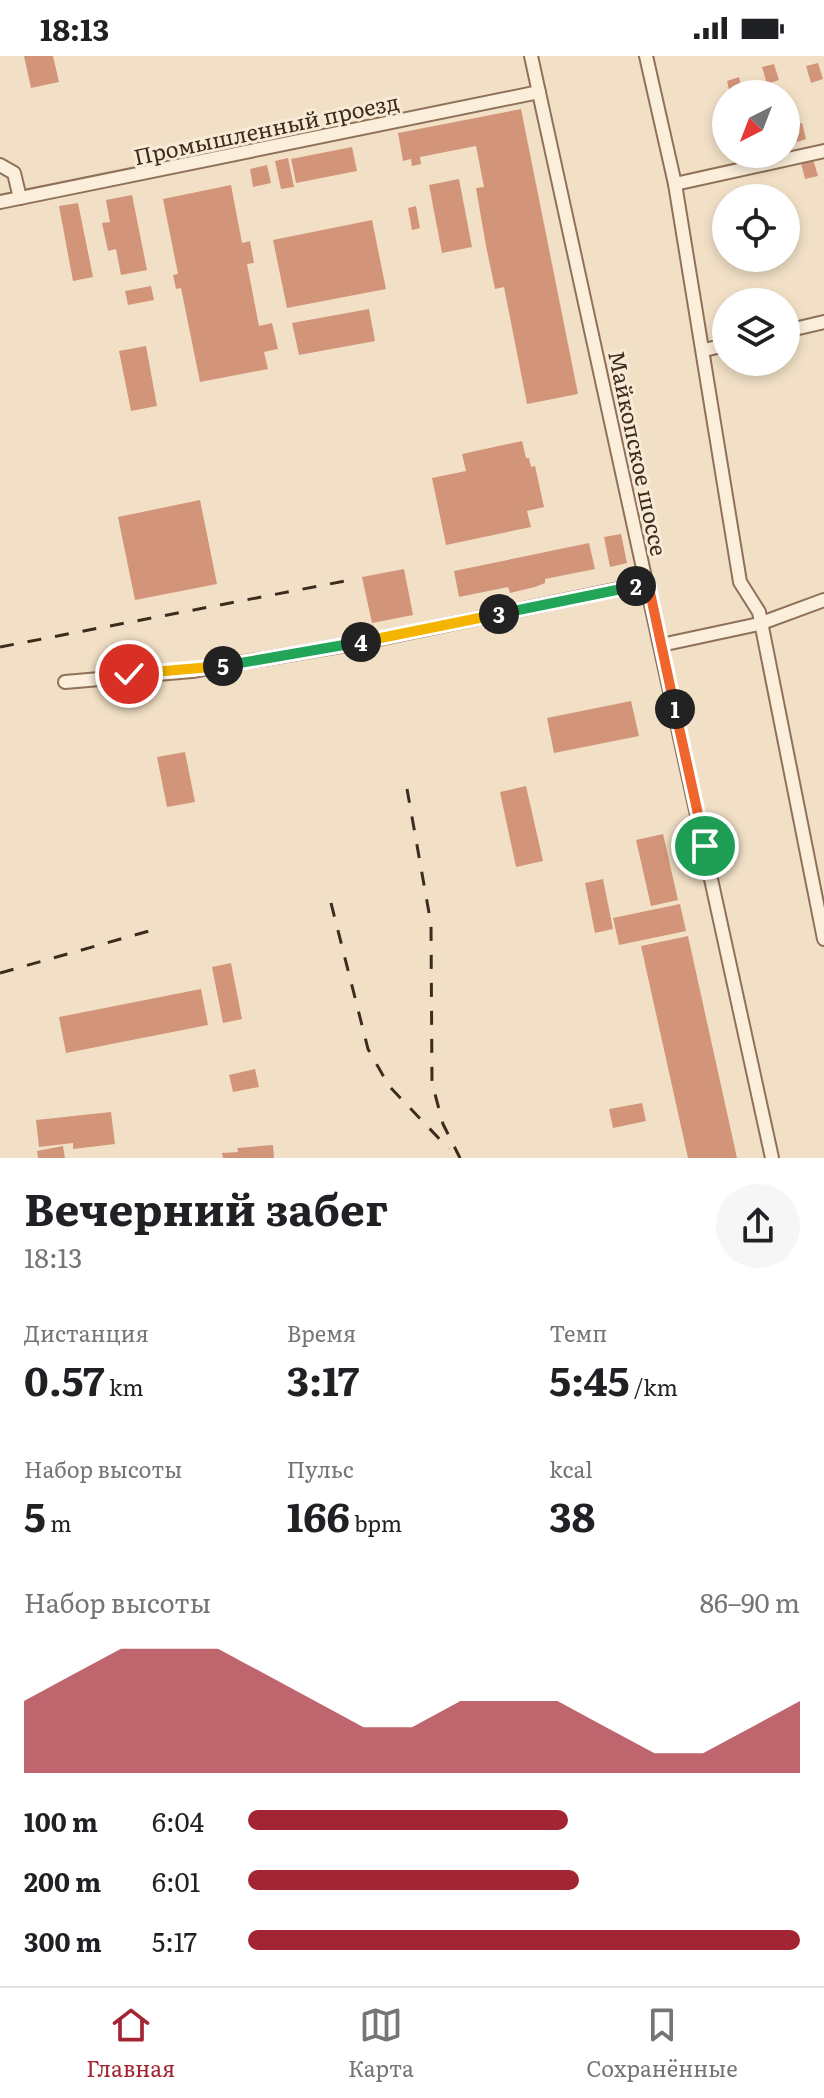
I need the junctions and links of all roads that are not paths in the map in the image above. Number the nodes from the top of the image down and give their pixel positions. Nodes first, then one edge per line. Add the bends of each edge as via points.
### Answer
1 (531, 56) edge
2 (646, 56) edge
3 (539, 92) junction
4 (824, 151) edge
5 (0, 165) edge
6 (675, 184) junction
7 (20, 198) junction
8 (0, 202) edge
9 (824, 322) edge
10 (800, 328) edge
11 (712, 348) edge
12 (704, 350) junction
13 (648, 583) junction
14 (824, 600) edge
15 (759, 624) junction
16 (661, 645) junction
17 (65, 682) dead end
18 (824, 856) edge
19 (810, 859) junction
20 (824, 939) edge
21 (772, 1158) edge

1 - 3 street, Майкопское шоссе
2 - 6 street
3 - 7 street, Промышленный проезд
3 - 13 street, Майкопское шоссе
4 - 6 street
5 - 7 street via 14,173
6 - 12 street
7 - 8 street, Промышленный проезд
9 - 10 street
11 - 12 street
12 - 15 street via 740,582 759,612
13 - 16 street, Майкопское шоссе
13 - 17 street via 364,642 239,663
14 - 15 street
15 - 16 street
15 - 19 street
16 - 21 street, Майкопское шоссе
18 - 19 street
19 - 20 street

